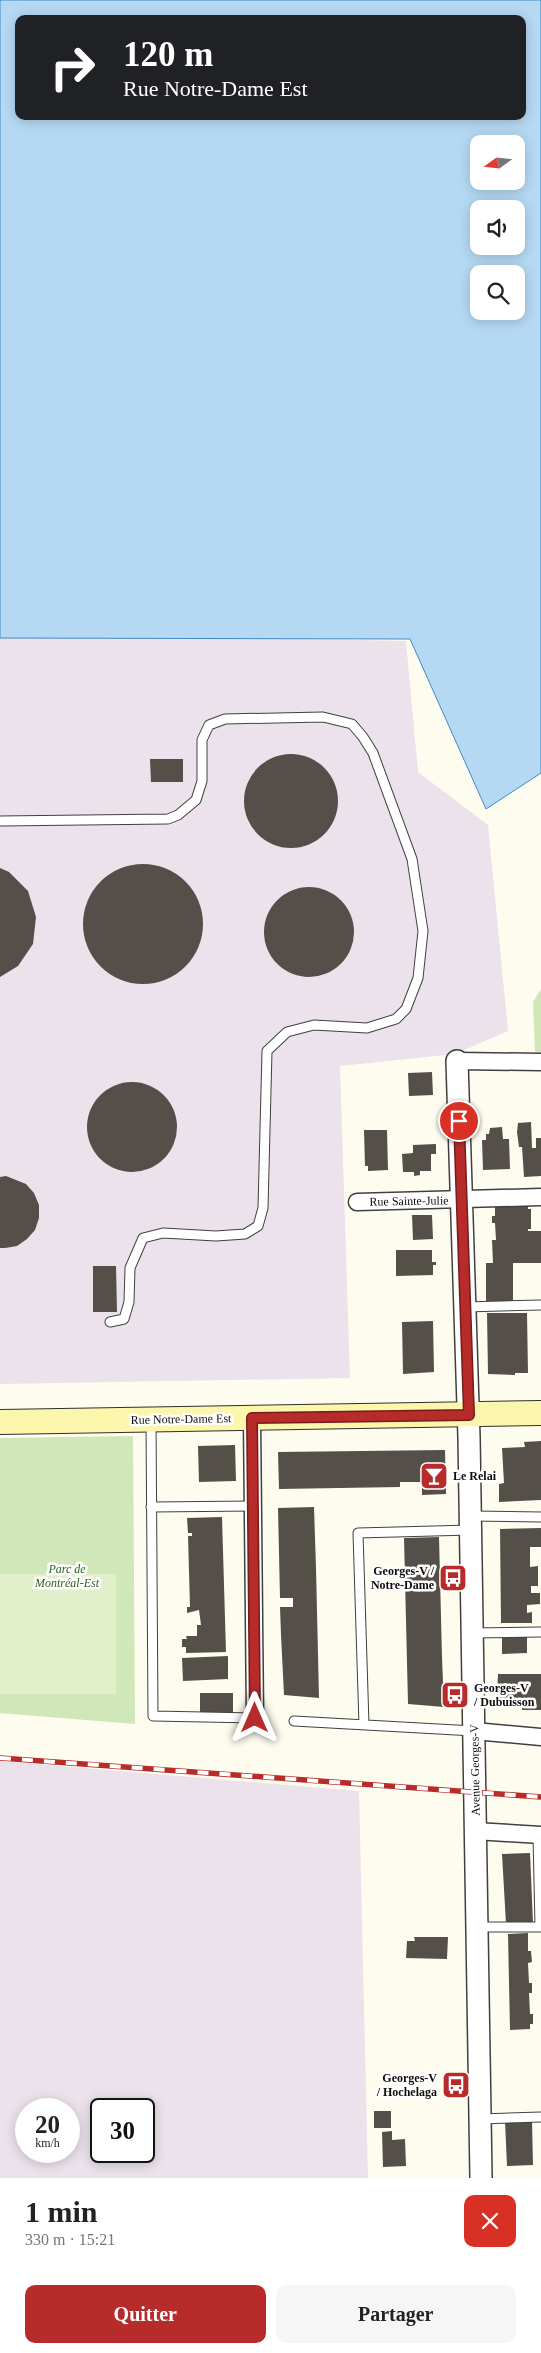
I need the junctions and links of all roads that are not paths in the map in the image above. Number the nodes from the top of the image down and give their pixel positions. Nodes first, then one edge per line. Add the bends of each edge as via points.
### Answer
1 (0, 820) edge
2 (457, 1061) joint
3 (541, 1062) edge
4 (541, 1197) edge
5 (462, 1201) junction
6 (357, 1202) dead end
7 (541, 1305) edge
8 (465, 1307) junction
9 (110, 1322) dead end
10 (541, 1413) edge
11 (469, 1415) junction
12 (252, 1418) junction
13 (151, 1420) junction
14 (0, 1422) edge
15 (253, 1506) junction
16 (152, 1508) junction
17 (541, 1517) edge
18 (471, 1523) junction
19 (541, 1632) edge
20 (472, 1633) junction
21 (255, 1718) joint
22 (294, 1721) dead end
23 (364, 1725) junction
24 (474, 1731) junction
25 (541, 1737) edge
26 (476, 1831) junction
27 (539, 1835) edge
28 (477, 1926) junction
29 (541, 1927) edge
30 (541, 2117) edge
31 (480, 2119) junction
32 (481, 2178) edge

1 - 9 lane via 168,820 196,800 202,781 202,740 209,725 225,719 323,716 352,724 363,737 412,859 422,931 418,978 406,1009 396,1019 367,1028 314,1025 287,1032 267,1051 264,1208 258,1226 245,1234 163,1233 143,1238 130,1268 129,1302 124,1319
2 - 3 street
2 - 5 street, Avenue Georges-V
4 - 5 street, Rue Sainte-Julie
5 - 6 street, Rue Sainte-Julie
5 - 8 street, Avenue Georges-V
7 - 8 lane
8 - 11 street, Avenue Georges-V
10 - 11 main road, Rue Notre-Dame Est
11 - 12 main road, Rue Notre-Dame Est
11 - 18 street, Avenue Georges-V
12 - 13 main road, Rue Notre-Dame Est
12 - 15 street
13 - 14 main road, Rue Notre-Dame Est
13 - 16 lane
15 - 16 lane
15 - 21 street
16 - 21 lane via 153,1716
17 - 18 lane
18 - 20 street, Avenue Georges-V
18 - 23 lane via 358,1534
19 - 20 lane
20 - 24 street, Avenue Georges-V
22 - 23 lane
23 - 24 lane
24 - 25 street
24 - 26 street, Avenue Georges-V
26 - 27 street
26 - 28 street, Avenue Georges-V
27 - 29 lane
28 - 29 lane
28 - 31 street, Avenue Georges-V
30 - 31 lane
31 - 32 street, Avenue Georges-V

